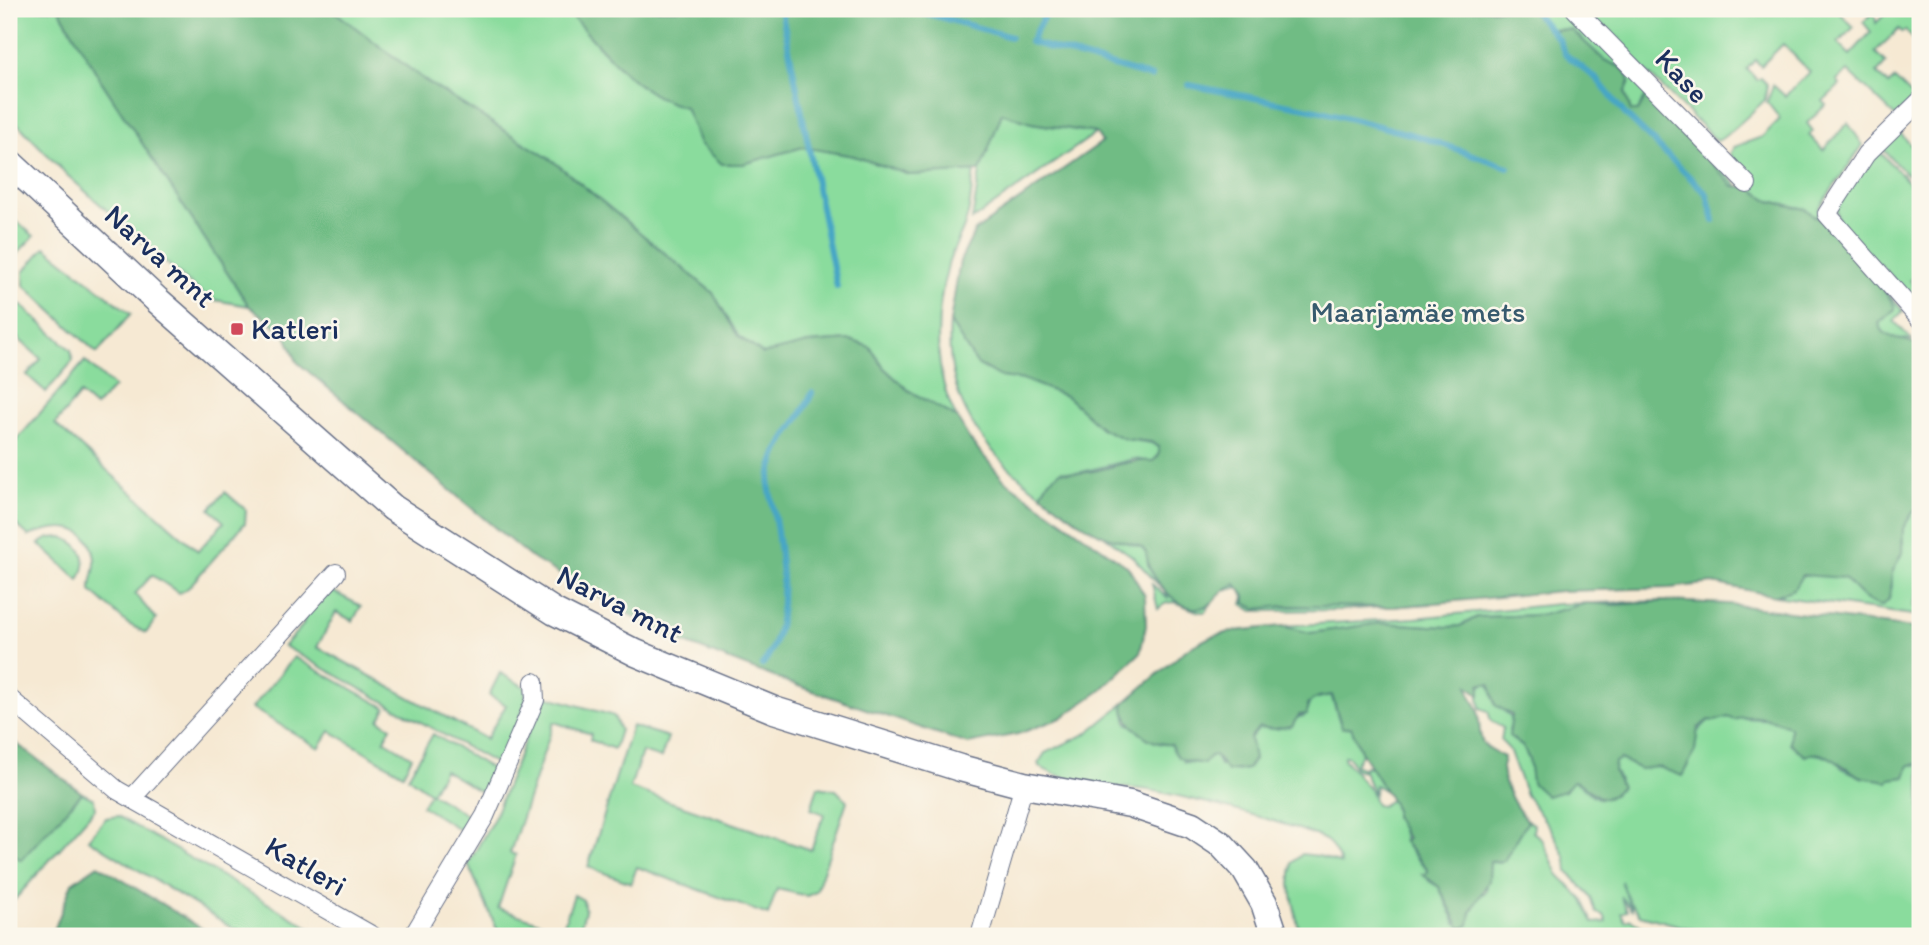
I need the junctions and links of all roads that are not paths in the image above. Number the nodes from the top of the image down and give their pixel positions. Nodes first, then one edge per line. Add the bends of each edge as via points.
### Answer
1 (1575, 9) edge
2 (1920, 101) edge
3 (9, 163) edge
4 (1747, 184) dead end
5 (1920, 319) edge
6 (336, 573) dead end
7 (534, 682) dead end
8 (9, 698) edge
9 (1024, 785) junction
10 (133, 797) junction
11 (373, 936) edge
12 (413, 936) edge
13 (980, 936) edge
14 (1275, 936) edge

1 - 4 street, Kase
2 - 5 street via 1866,154 1827,214
3 - 9 main road, Narva mnt via 156,300 393,508 555,612 636,653 774,710
6 - 10 street
7 - 12 street via 535,700 485,816
8 - 10 street, Katleri via 106,781
9 - 13 street
9 - 14 main road, Narva mnt via 1130,804 1204,832 1245,870 1264,903
10 - 11 street, Katleri

